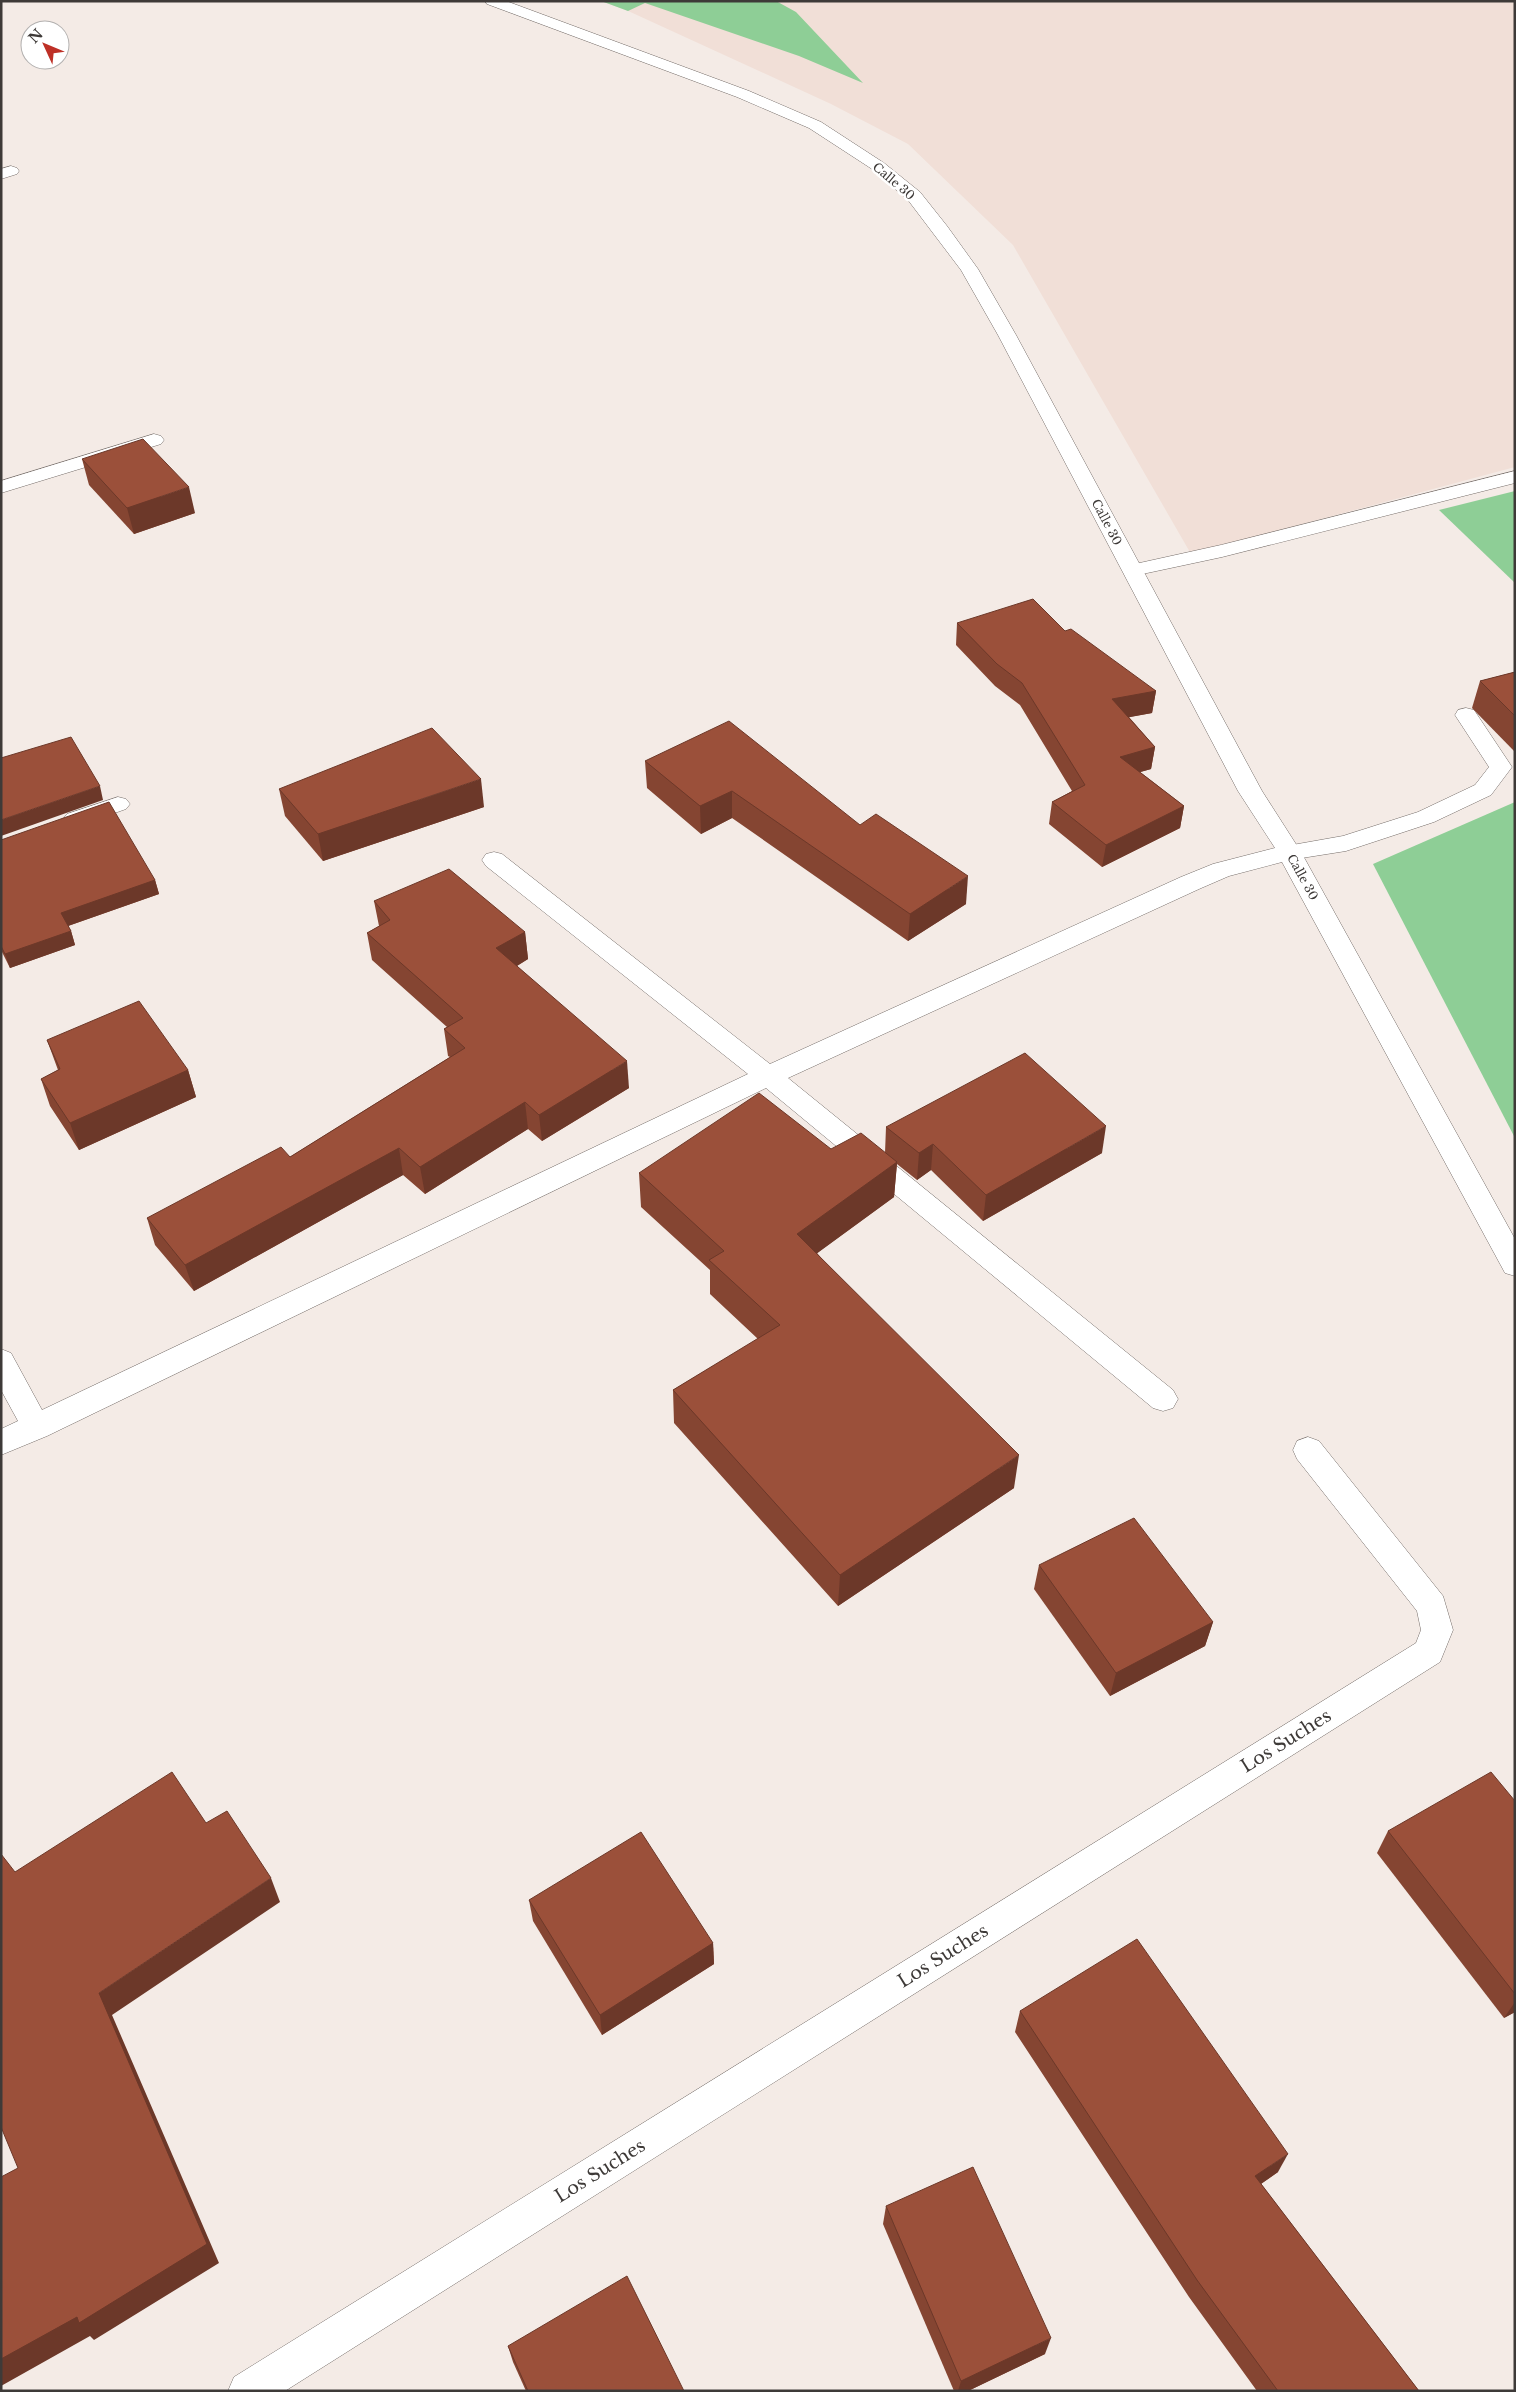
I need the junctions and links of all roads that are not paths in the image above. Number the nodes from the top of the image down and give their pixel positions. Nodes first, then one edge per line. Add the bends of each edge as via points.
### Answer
1 (492, 1) edge
2 (154, 440) dead end
3 (1515, 478) edge
4 (1, 487) edge
5 (1138, 569) junction
6 (1466, 715) dead end
7 (118, 804) dead end
8 (55, 827) edge
9 (1296, 851) junction
10 (494, 860) dead end
11 (768, 1076) junction
12 (1515, 1265) edge
13 (1, 1361) edge
14 (1163, 1399) dead end
15 (36, 1427) junction
16 (1, 1444) edge
17 (1308, 1450) dead end
18 (248, 2391) edge

1 - 5 street, Calle 30 via 743,94 815,125 878,166 914,196 969,269
2 - 4 street
3 - 5 street
5 - 9 street, Calle 30 via 1250,791
6 - 9 street via 1501,767 1483,790 1426,817 1346,842
7 - 8 street
9 - 11 street via 1221,870 1190,883
9 - 12 street, Calle 30
10 - 11 street
11 - 14 street
11 - 15 street
13 - 15 street
15 - 16 street
17 - 18 street, Los Suches via 1432,1606 1436,1630 1429,1652

